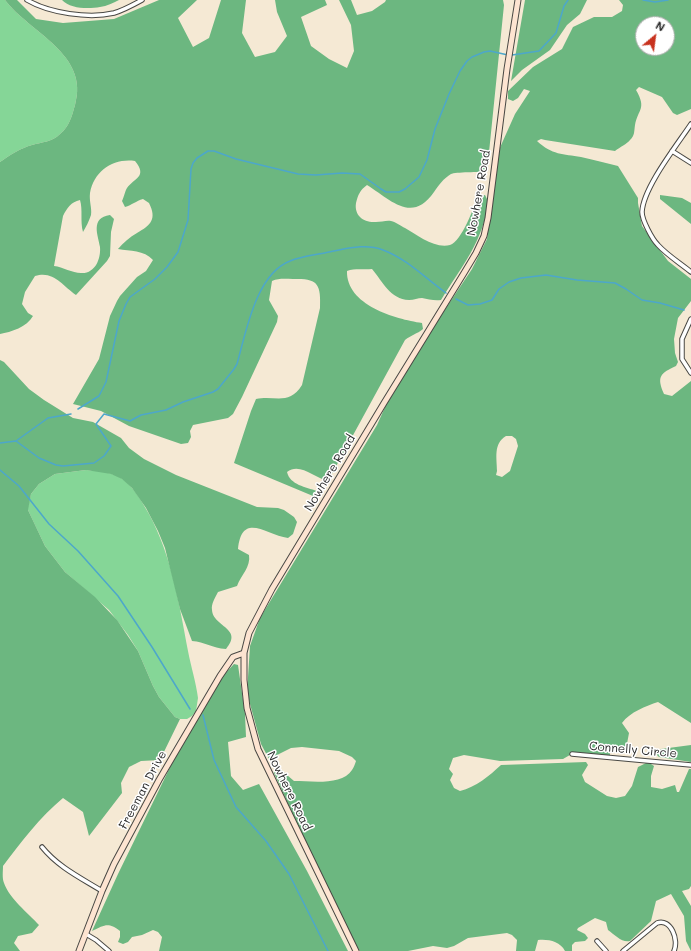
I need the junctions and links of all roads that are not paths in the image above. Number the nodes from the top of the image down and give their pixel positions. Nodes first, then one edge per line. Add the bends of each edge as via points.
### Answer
1 (27, 0) edge
2 (142, 0) edge
3 (518, 0) edge
4 (691, 124) edge
5 (672, 151) junction
6 (691, 163) edge
7 (691, 272) edge
8 (691, 319) edge
9 (691, 373) edge
10 (244, 653) junction
11 (572, 754) dead end
12 (691, 765) edge
13 (42, 847) dead end
14 (102, 891) junction
15 (86, 934) junction
16 (597, 941) dead end
17 (80, 951) edge
18 (109, 951) edge
19 (356, 951) edge
20 (606, 951) edge
21 (623, 951) edge
22 (674, 951) edge

1 - 2 street via 58,12 104,15
3 - 10 street, Nowhere Road via 484,236 272,589 250,632
4 - 5 street
5 - 6 street
5 - 7 street via 647,193 642,213 647,229 657,244
8 - 9 street via 682,338 682,359
10 - 14 street, Freeman Drive via 230,660 202,706 159,780
10 - 19 street, Nowhere Road via 247,708 258,749
11 - 12 street, Connelly Circle
13 - 14 street via 58,864
14 - 15 street, Freeman Drive
15 - 17 street, Freeman Drive
15 - 18 street
16 - 20 street
21 - 22 street via 661,922 670,926 676,938

